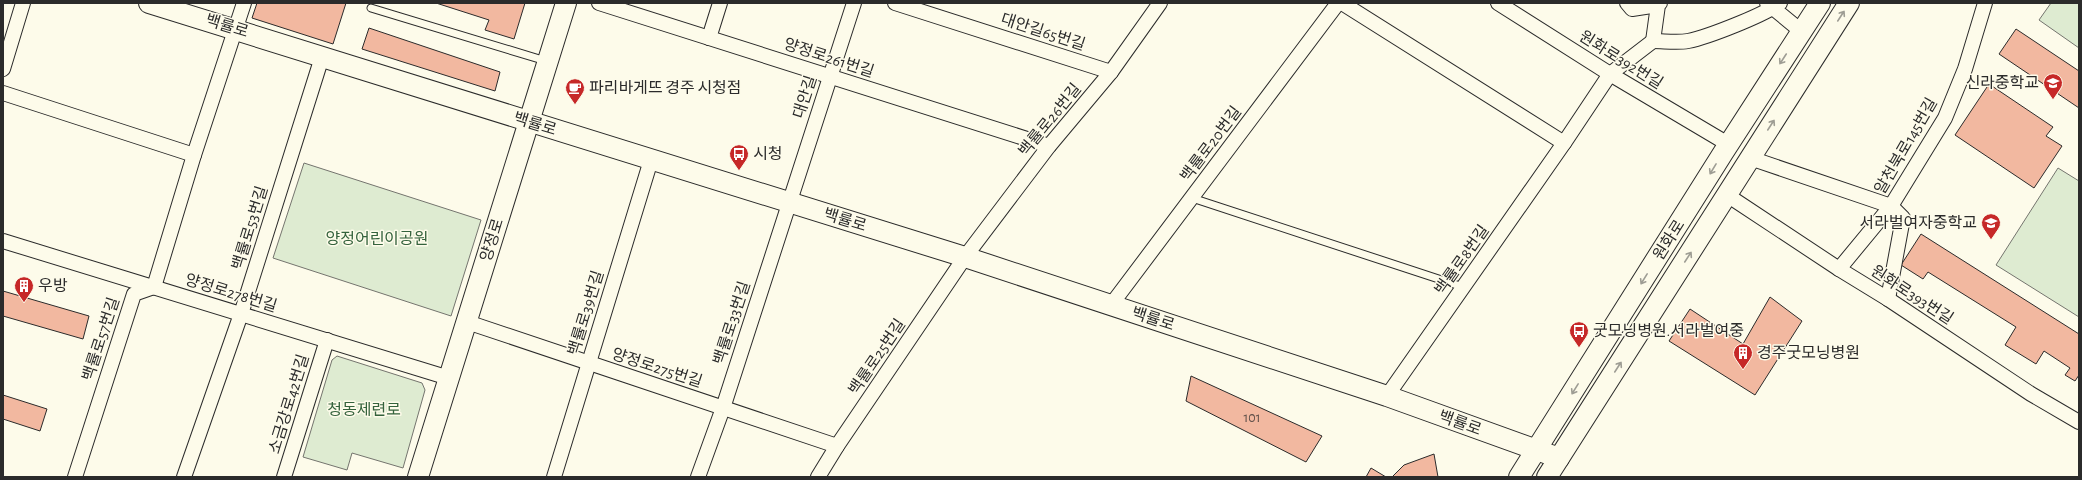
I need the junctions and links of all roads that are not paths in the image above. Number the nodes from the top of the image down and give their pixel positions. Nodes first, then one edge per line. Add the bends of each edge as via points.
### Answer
1 (23, 3) edge
2 (150, 3) edge
3 (244, 3) edge
4 (566, 3) edge
5 (599, 3) edge
6 (720, 3) edge
7 (854, 3) edge
8 (895, 3) edge
9 (1160, 3) edge
10 (1338, 3) edge
11 (1342, 3) edge
12 (1498, 3) edge
13 (1627, 3) edge
14 (1820, 3) edge
15 (1849, 3) edge
16 (1985, 3) edge
17 (1659, 4) edge
18 (1773, 5) edge
19 (371, 8) dead end
20 (236, 29) junction
21 (1802, 31) junction
22 (709, 38) junction
23 (1653, 42) junction
24 (322, 57) junction
25 (548, 62) junction
26 (3, 69) edge
27 (1112, 72) junction
28 (1610, 74) junction
29 (829, 76) junction
30 (3, 93) edge
31 (528, 122) junction
32 (1564, 143) junction
33 (1728, 144) junction
34 (1049, 146) junction
35 (194, 155) junction
36 (1750, 158) junction
37 (651, 160) junction
38 (1727, 195) junction
39 (1192, 198) junction
40 (788, 202) junction
41 (1891, 206) junction
42 (3, 241) edge
43 (965, 257) junction
44 (1839, 269) junction
45 (154, 287) junction
46 (1463, 287) junction
47 (1888, 299) junction
48 (1112, 306) junction
49 (241, 314) junction
50 (466, 322) junction
51 (327, 340) junction
52 (588, 363) junction
53 (449, 378) junction
54 (1387, 396) junction
55 (723, 408) junction
56 (2079, 422) edge
57 (837, 446) junction
58 (1536, 450) junction
59 (1559, 458) junction
60 (74, 477) edge
61 (184, 477) edge
62 (284, 477) edge
63 (418, 477) edge
64 (554, 477) edge
65 (698, 477) edge
66 (818, 477) edge
67 (1519, 477) edge
68 (1547, 477) edge

1 - 26 street
2 - 20 street, 백률로
3 - 20 street
4 - 25 street, 양정로
5 - 22 street, 양정로261번길
6 - 22 street
7 - 29 street, 대안길
8 - 27 street, 대안길65번길
9 - 27 street, 백률로26번길
10 - 39 street, 백률로20번길
11 - 32 street
12 - 28 street, 원화로392번길
13 - 17 street via 1632,9
14 - 21 street, 원화로
36 -> 15 street, 원화로
16 - 41 street, 알천북로145번길 via 1965,68 1945,118
17 - 23 street
18 - 21 street
18 - 23 street via 1687,41
19 - 25 lane
20 - 24 street, 백률로
20 - 35 street
21 -> 33 street, 원화로
22 - 29 street, 양정로261번길
23 - 28 street, 백률로8번길
24 - 31 street, 백률로
24 - 49 street, 백률로53번길
25 - 31 street, 양정로
27 - 34 street, 백률로26번길
28 - 32 street, 백률로8번길
28 - 33 street, 원화로392번길
29 - 34 street, 양정로261번길
29 - 40 street, 대안길
30 - 35 street
31 - 37 street, 백률로
31 - 50 street, 양정로
32 - 46 street, 백률로8번길
33 - 36 street
33 -> 58 street, 원화로
34 - 43 street, 백률로26번길
35 - 45 street
36 - 38 street, 원화로
36 - 41 street
37 - 40 street, 백률로
37 - 52 street, 백률로39번길
38 - 44 street, 원화로393번길
59 -> 38 street, 원화로
39 - 46 lane
39 - 48 street, 백률로20번길
40 - 43 street, 백률로
40 - 55 street, 백률로33번길
41 - 44 street, 알천북로145번길
41 - 47 street via 1904,218
42 - 45 street, 양정로278번길
43 - 48 street, 백률로
43 - 57 street, 백률로25번길
44 - 47 street, 원화로393번길
45 - 49 street, 양정로278번길
45 - 60 street, 백률로57번길 via 134,294
46 - 54 street, 백률로8번길
47 - 56 street, 원화로393번길 via 2031,394
48 - 54 street, 백률로
49 - 51 street, 양정로278번길
49 - 61 street, 백률로53번길
50 - 52 street, 양정로275번길
50 - 53 street, 양정로
51 - 53 street, 양정로278번길
51 - 62 street, 소금강로42번길
52 - 55 street, 양정로275번길
52 - 64 street, 백률로39번길
53 - 63 street, 양정로
54 - 58 street, 백률로
55 - 57 street, 양정로275번길
55 - 65 street, 백률로33번길
57 - 66 street, 백률로25번길
58 - 59 street, 백률로
58 - 67 street, 원화로
59 - 68 street, 원화로

